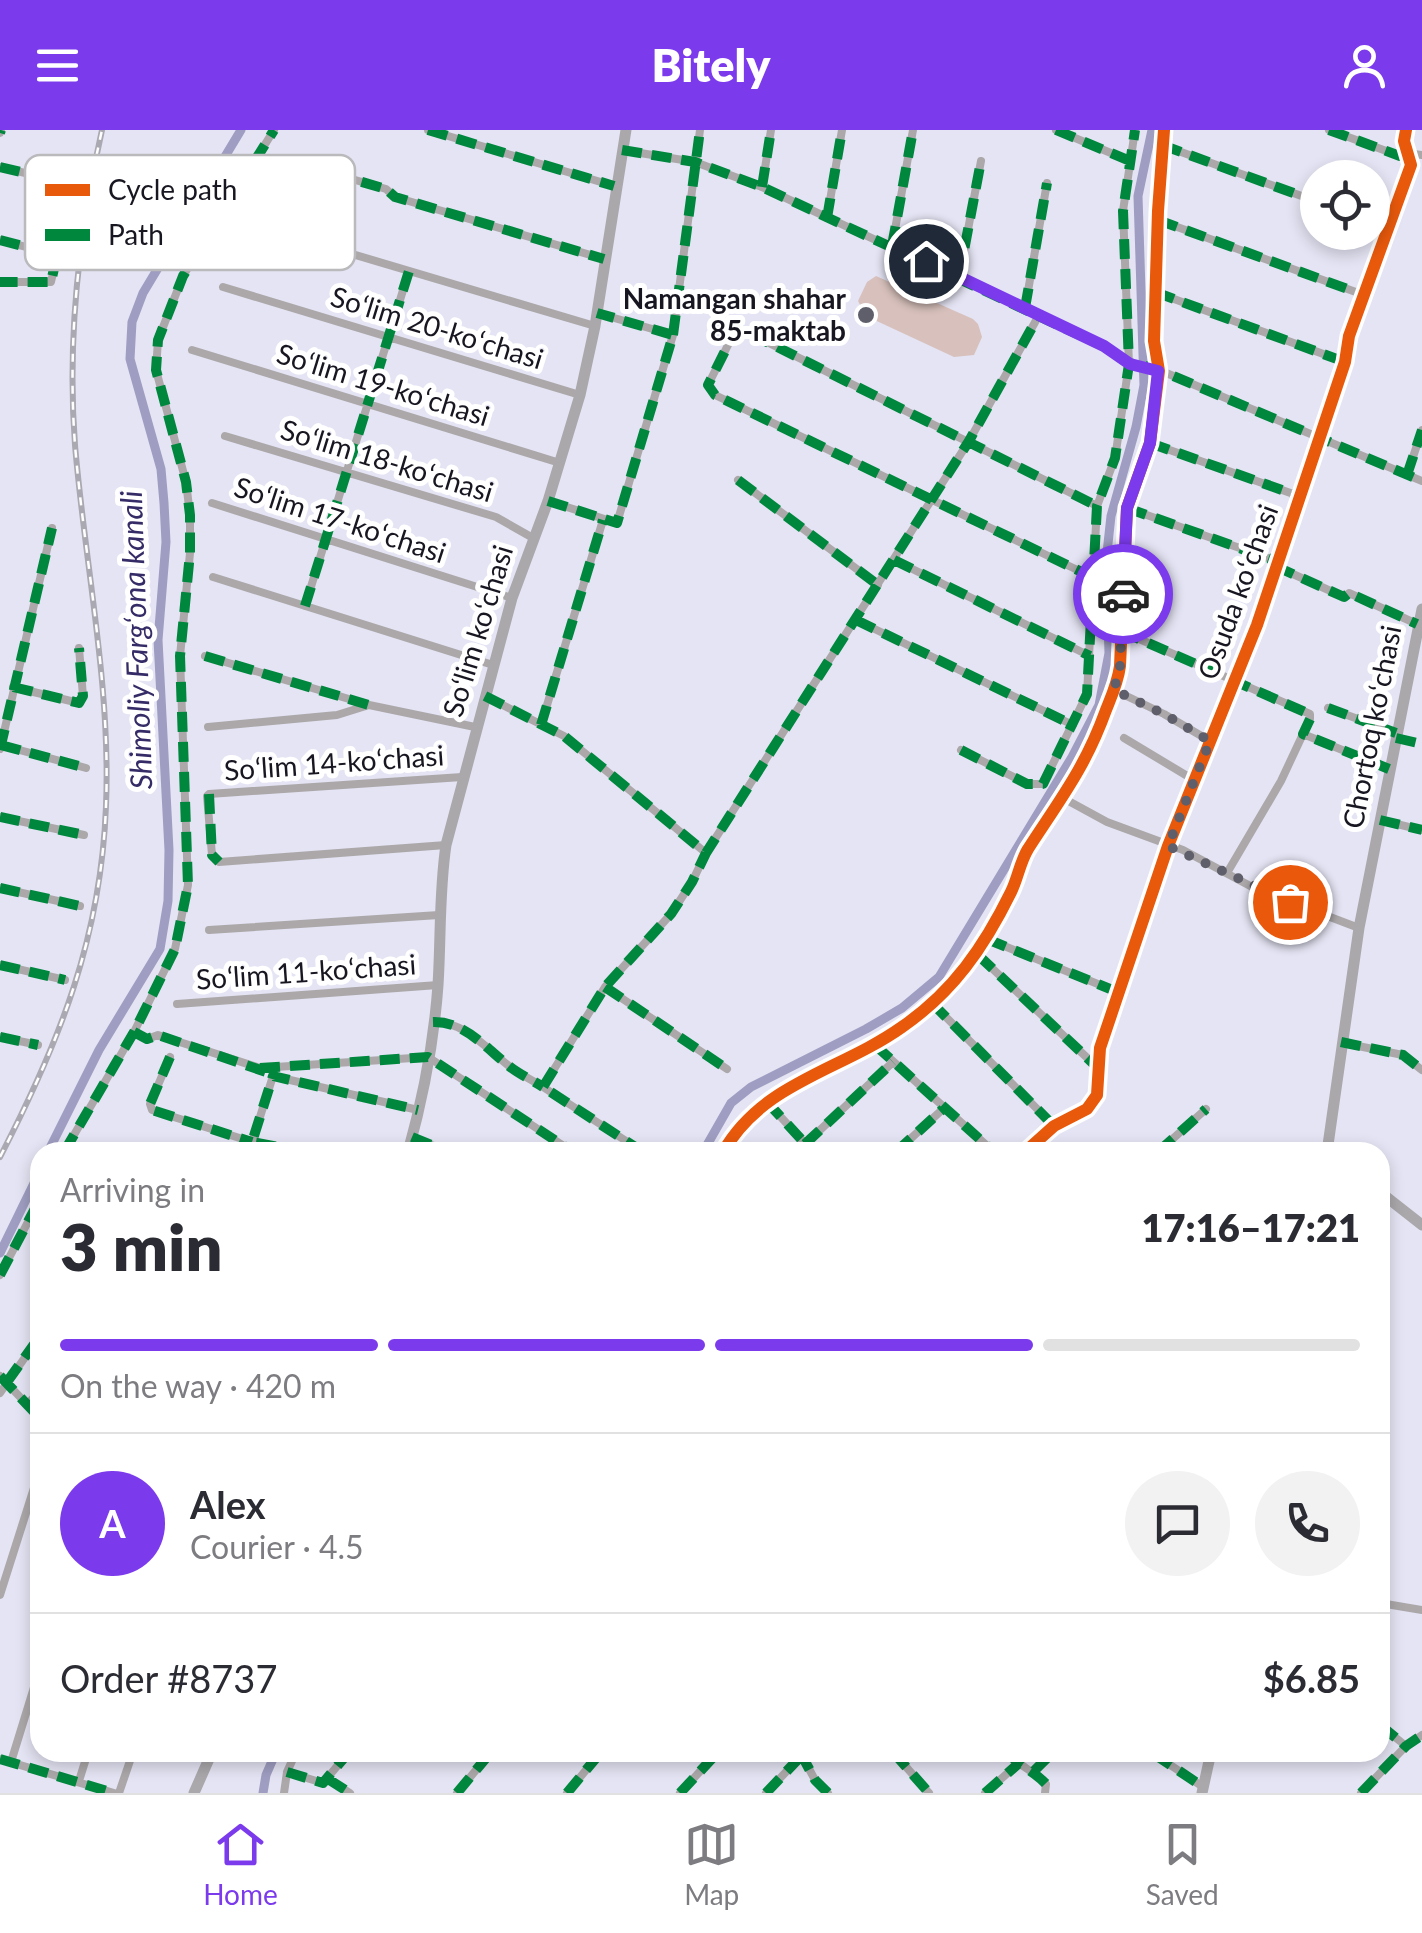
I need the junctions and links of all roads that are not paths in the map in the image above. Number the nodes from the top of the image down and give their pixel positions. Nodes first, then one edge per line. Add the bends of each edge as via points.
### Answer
1 (274, 130) edge
2 (428, 130) edge
3 (626, 130) edge
4 (700, 130) edge
5 (771, 130) edge
6 (842, 130) edge
7 (913, 130) edge
8 (1056, 130) edge
9 (1134, 130) edge
10 (1164, 130) edge
11 (1329, 130) edge
12 (1406, 130) edge
13 (447, 133) edge
14 (1162, 145) junction
15 (622, 150) junction
16 (1408, 153) junction
17 (258, 155) edge
18 (1422, 155) edge
19 (981, 161) dead end
20 (1130, 161) junction
21 (695, 162) junction
22 (0, 167) edge
23 (25, 173) edge
24 (355, 180) edge
25 (1048, 183) dead end
26 (614, 186) junction
27 (762, 187) junction
28 (1300, 195) edge
29 (827, 218) junction
30 (1158, 220) junction
31 (1390, 222) edge
32 (0, 240) edge
33 (25, 246) edge
34 (892, 246) junction
35 (1380, 250) edge
36 (355, 255) edge
37 (604, 260) junction
38 (54, 270) edge
39 (187, 270) edge
40 (408, 271) junction
41 (959, 277) junction
42 (0, 282) edge
43 (223, 287) dead end
44 (1155, 292) junction
45 (1364, 295) junction
46 (1024, 308) junction
47 (1038, 315) junction
48 (596, 319) junction
49 (673, 335) junction
50 (388, 337) junction
51 (192, 350) dead end
52 (1345, 362) junction
53 (1132, 365) junction
54 (1155, 369) junction
55 (580, 395) junction
56 (368, 404) junction
57 (1422, 430) edge
58 (225, 436) dead end
59 (1319, 438) junction
60 (970, 441) junction
61 (1150, 443) junction
62 (560, 463) junction
63 (346, 472) junction
64 (1407, 475) junction
65 (738, 480) dead end
66 (1422, 481) edge
67 (1299, 496) junction
68 (932, 500) junction
69 (548, 501) junction
70 (212, 504) dead end
71 (1097, 506) junction
72 (1127, 508) junction
73 (603, 520) junction
74 (52, 528) dead end
75 (533, 538) junction
76 (326, 539) junction
77 (894, 560) junction
78 (1275, 564) junction
79 (213, 578) dead end
80 (1094, 578) junction
81 (878, 585) junction
82 (512, 598) junction
83 (305, 606) junction
84 (1422, 609) edge
85 (856, 620) junction
86 (1416, 624) junction
87 (1120, 631) junction
88 (78, 648) dead end
89 (205, 656) dead end
90 (1090, 656) junction
91 (492, 666) junction
92 (1234, 681) junction
93 (13, 687) junction
94 (1114, 690) junction
95 (485, 696) junction
96 (369, 705) junction
97 (1328, 708) dead end
98 (542, 725) junction
99 (1074, 725) junction
100 (208, 727) dead end
101 (475, 727) junction
102 (1396, 733) junction
103 (1303, 734) junction
104 (1124, 738) dead end
105 (1210, 741) junction
106 (0, 747) edge
107 (961, 750) dead end
108 (86, 768) dead end
109 (1390, 769) junction
110 (462, 777) junction
111 (1194, 780) junction
112 (1064, 798) junction
113 (0, 817) edge
114 (1380, 820) junction
115 (1422, 830) edge
116 (84, 836) dead end
117 (446, 845) junction
118 (1168, 846) junction
119 (706, 853) junction
120 (1227, 873) junction
121 (0, 888) edge
122 (80, 906) dead end
123 (439, 915) junction
124 (1359, 928) junction
125 (209, 930) dead end
126 (987, 939) junction
127 (978, 955) junction
128 (0, 965) edge
129 (65, 980) dead end
130 (438, 985) junction
131 (605, 987) junction
132 (1120, 993) junction
133 (932, 1003) junction
134 (177, 1004) dead end
135 (433, 1022) junction
136 (134, 1032) junction
137 (0, 1037) edge
138 (1341, 1042) junction
139 (38, 1045) dead end
140 (875, 1045) junction
141 (428, 1056) junction
142 (170, 1057) dead end
143 (894, 1062) junction
144 (260, 1068) junction
145 (727, 1069) dead end
146 (1100, 1070) junction
147 (1422, 1070) edge
148 (273, 1076) junction
149 (544, 1087) junction
150 (768, 1102) junction
151 (943, 1109) junction
152 (1206, 1109) dead end
153 (418, 1110) junction
154 (1054, 1126) junction
155 (412, 1137) junction
156 (70, 1142) edge
157 (252, 1142) joint
158 (411, 1142) edge
159 (424, 1142) edge
160 (559, 1142) edge
161 (628, 1142) edge
162 (729, 1142) edge
163 (803, 1142) edge
164 (807, 1142) edge
165 (907, 1142) edge
166 (982, 1142) edge
167 (1036, 1142) edge
168 (1169, 1142) edge
169 (1329, 1142) edge
170 (1390, 1200) edge
171 (30, 1218) edge
172 (1422, 1224) edge
173 (0, 1276) edge
174 (30, 1348) edge
175 (4, 1379) edge
176 (0, 1393) edge
177 (30, 1401) edge
178 (27, 1404) junction
179 (30, 1407) edge
180 (30, 1500) edge
181 (0, 1595) edge
182 (1390, 1605) edge
183 (1422, 1610) edge
184 (30, 1700) edge
185 (1390, 1733) edge
186 (1422, 1735) edge
187 (1406, 1746) junction
188 (0, 1759) edge
189 (11, 1762) junction
190 (85, 1762) edge
191 (129, 1762) edge
192 (208, 1762) edge
193 (292, 1762) edge
194 (339, 1762) edge
195 (483, 1762) edge
196 (593, 1762) edge
197 (709, 1762) edge
198 (794, 1762) edge
199 (805, 1762) edge
200 (903, 1762) edge
201 (1043, 1762) edge
202 (1165, 1762) edge
203 (1208, 1762) edge
204 (1018, 1764) joint
205 (1034, 1771) junction
206 (287, 1772) junction
207 (328, 1779) junction
208 (79, 1781) junction
209 (318, 1788) edge
210 (1202, 1790) edge
211 (117, 1793) edge
212 (194, 1793) edge
213 (284, 1793) edge
214 (350, 1793) edge
215 (457, 1793) edge
216 (567, 1793) edge
217 (680, 1793) edge
218 (766, 1793) edge
219 (828, 1793) edge
220 (929, 1793) edge
221 (985, 1793) edge
222 (1044, 1793) edge
223 (1362, 1793) edge

1 - 17 street
2 - 13 street
3 - 15 street, Soʻlim koʻchasi
4 - 21 street
5 - 27 street
6 - 29 street
7 - 34 street
8 - 20 street
9 - 20 street
10 - 14 street
11 - 16 street via 1400,156
12 - 16 street, Osuda koʻchasi
13 - 26 street
14 - 28 street
14 - 30 street
15 - 21 street
15 - 26 street, Soʻlim koʻchasi
16 - 18 street
16 - 31 street, Osuda koʻchasi via 1411,164
19 - 41 street
20 - 53 street via 1123,211
21 - 27 street
21 - 49 street
22 - 23 street
24 - 37 street
25 - 46 street
26 - 37 street, Soʻlim koʻchasi
27 - 29 street
29 - 34 street
30 - 44 street
30 - 45 street
32 - 33 street
34 - 41 street
35 - 45 street, Osuda koʻchasi
36 - 40 street
37 - 48 street, Soʻlim koʻchasi
38 - 42 street via 51,282
39 - 136 street via 158,340 156,370 190,515 180,656 188,885 175,949
40 - 48 street
40 - 50 street
41 - 46 street
43 - 50 street, Soʻlim 20-koʻchasi
44 - 52 street
44 - 54 street
45 - 52 street, Osuda koʻchasi
46 - 47 street
47 - 53 street
47 - 60 street
48 - 49 street
48 - 55 street, Soʻlim koʻchasi
49 - 73 street via 617,522
50 - 55 street, Soʻlim 20-koʻchasi
50 - 56 street
51 - 56 street, Soʻlim 19-koʻchasi
52 - 59 street, Osuda koʻchasi
53 - 54 street
53 - 71 street
54 - 59 street
54 - 61 street
55 - 62 street, Soʻlim koʻchasi
56 - 62 street, Soʻlim 19-koʻchasi
56 - 63 street
57 - 64 street
58 - 63 street, Soʻlim 18-koʻchasi
59 - 64 street
59 - 67 street, Osuda koʻchasi
60 - 68 street
60 - 68 street via 741,329 734,333 710,392
60 - 71 street
61 - 67 street
61 - 72 street
62 - 69 street, Soʻlim koʻchasi
63 - 75 street, Soʻlim 18-koʻchasi via 496,517
63 - 76 street
64 - 66 street
65 - 81 street
67 - 78 street, Osuda koʻchasi
68 - 77 street
68 - 80 street
69 - 73 street
69 - 75 street, Soʻlim koʻchasi
70 - 76 street, Soʻlim 17-koʻchasi
71 - 80 street
72 - 78 street
72 - 87 street
73 - 98 street
74 - 93 street
75 - 82 street, Soʻlim koʻchasi
76 - 82 street, Soʻlim 17-koʻchasi
76 - 83 street
77 - 81 street
77 - 90 street
78 - 86 street
78 - 92 street, Osuda koʻchasi
79 - 83 street
80 - 90 street
81 - 85 street
82 - 91 street, Soʻlim koʻchasi
83 - 91 street
84 - 86 street, Chortoq koʻchasi
85 - 99 street
85 - 119 street
86 - 102 street, Chortoq koʻchasi
87 - 92 street
87 - 94 street
88 - 93 street via 79,703
89 - 96 street
90 - 99 street via 1088,694
91 - 95 street, Soʻlim koʻchasi
92 - 103 street via 1310,714
92 - 105 street, Osuda koʻchasi
93 - 106 street
94 - 105 street
94 - 112 street
95 - 98 street
95 - 101 street, Soʻlim koʻchasi
96 - 100 street via 337,715
96 - 101 street
97 - 102 street
98 - 119 street via 578,746
99 - 107 street via 1039,786
101 - 110 street, Soʻlim koʻchasi
102 - 109 street, Chortoq koʻchasi
103 - 109 street
103 - 120 street
104 - 111 street
105 - 111 street, Osuda koʻchasi
106 - 108 street
109 - 114 street, Chortoq koʻchasi
110 - 117 street, Soʻlim koʻchasi
110 - 117 street, Soʻlim 14-koʻchasi via 209,794 212,855 219,862
111 - 118 street, Osuda koʻchasi
112 - 118 street via 1082,812
112 - 126 street via 1028,850
113 - 116 street
114 - 115 street
114 - 124 street, Chortoq koʻchasi
117 - 123 street, Soʻlim koʻchasi
118 - 120 street
118 - 132 street, Osuda koʻchasi
119 - 131 street via 671,914
120 - 124 street
121 - 122 street
123 - 125 street
123 - 130 street, Soʻlim koʻchasi
124 - 138 street, Chortoq koʻchasi
126 - 127 street
126 - 132 street
127 - 133 street
127 - 146 street
128 - 129 street
130 - 134 street, Soʻlim 11-koʻchasi
130 - 135 street, Soʻlim koʻchasi
131 - 145 street
131 - 149 street
132 - 146 street, Osuda koʻchasi via 1100,1048
133 - 140 street
133 - 154 street
135 - 141 street, Soʻlim koʻchasi
135 - 149 street via 477,1038
136 - 144 street
136 - 156 street
137 - 139 street
138 - 147 street via 1403,1055
138 - 169 street, Chortoq koʻchasi
140 - 143 street
140 - 150 street
141 - 144 street
141 - 153 street, Soʻlim koʻchasi
141 - 160 street
142 - 157 street via 152,1110
143 - 151 street
143 - 164 street
144 - 148 street
146 - 154 street, Osuda koʻchasi via 1099,1089 1087,1109
148 - 153 street
148 - 157 street
149 - 161 street
150 - 162 street
150 - 163 street
151 - 165 street
151 - 166 street
152 - 168 street
153 - 155 street, Soʻlim koʻchasi
154 - 167 street, Osuda koʻchasi
155 - 158 street, Soʻlim koʻchasi
155 - 159 street
170 - 172 street
171 - 173 street
174 - 175 street
175 - 176 street
175 - 178 street
177 - 178 street
178 - 179 street
180 - 181 street
182 - 183 street
184 - 189 street
185 - 187 street
186 - 187 street
187 - 223 street
188 - 189 street
189 - 208 street
190 - 208 street
191 - 211 street
192 - 212 street
193 - 206 street
194 - 207 street
195 - 215 street
196 - 216 street
197 - 217 street
198 - 218 street
199 - 219 street
200 - 220 street
201 - 205 street
202 - 210 street
203 - 210 street
204 - 205 street
204 - 221 street
205 - 222 street via 1048,1786
206 - 209 street
206 - 213 street
207 - 209 street
207 - 214 street
208 - 211 street

